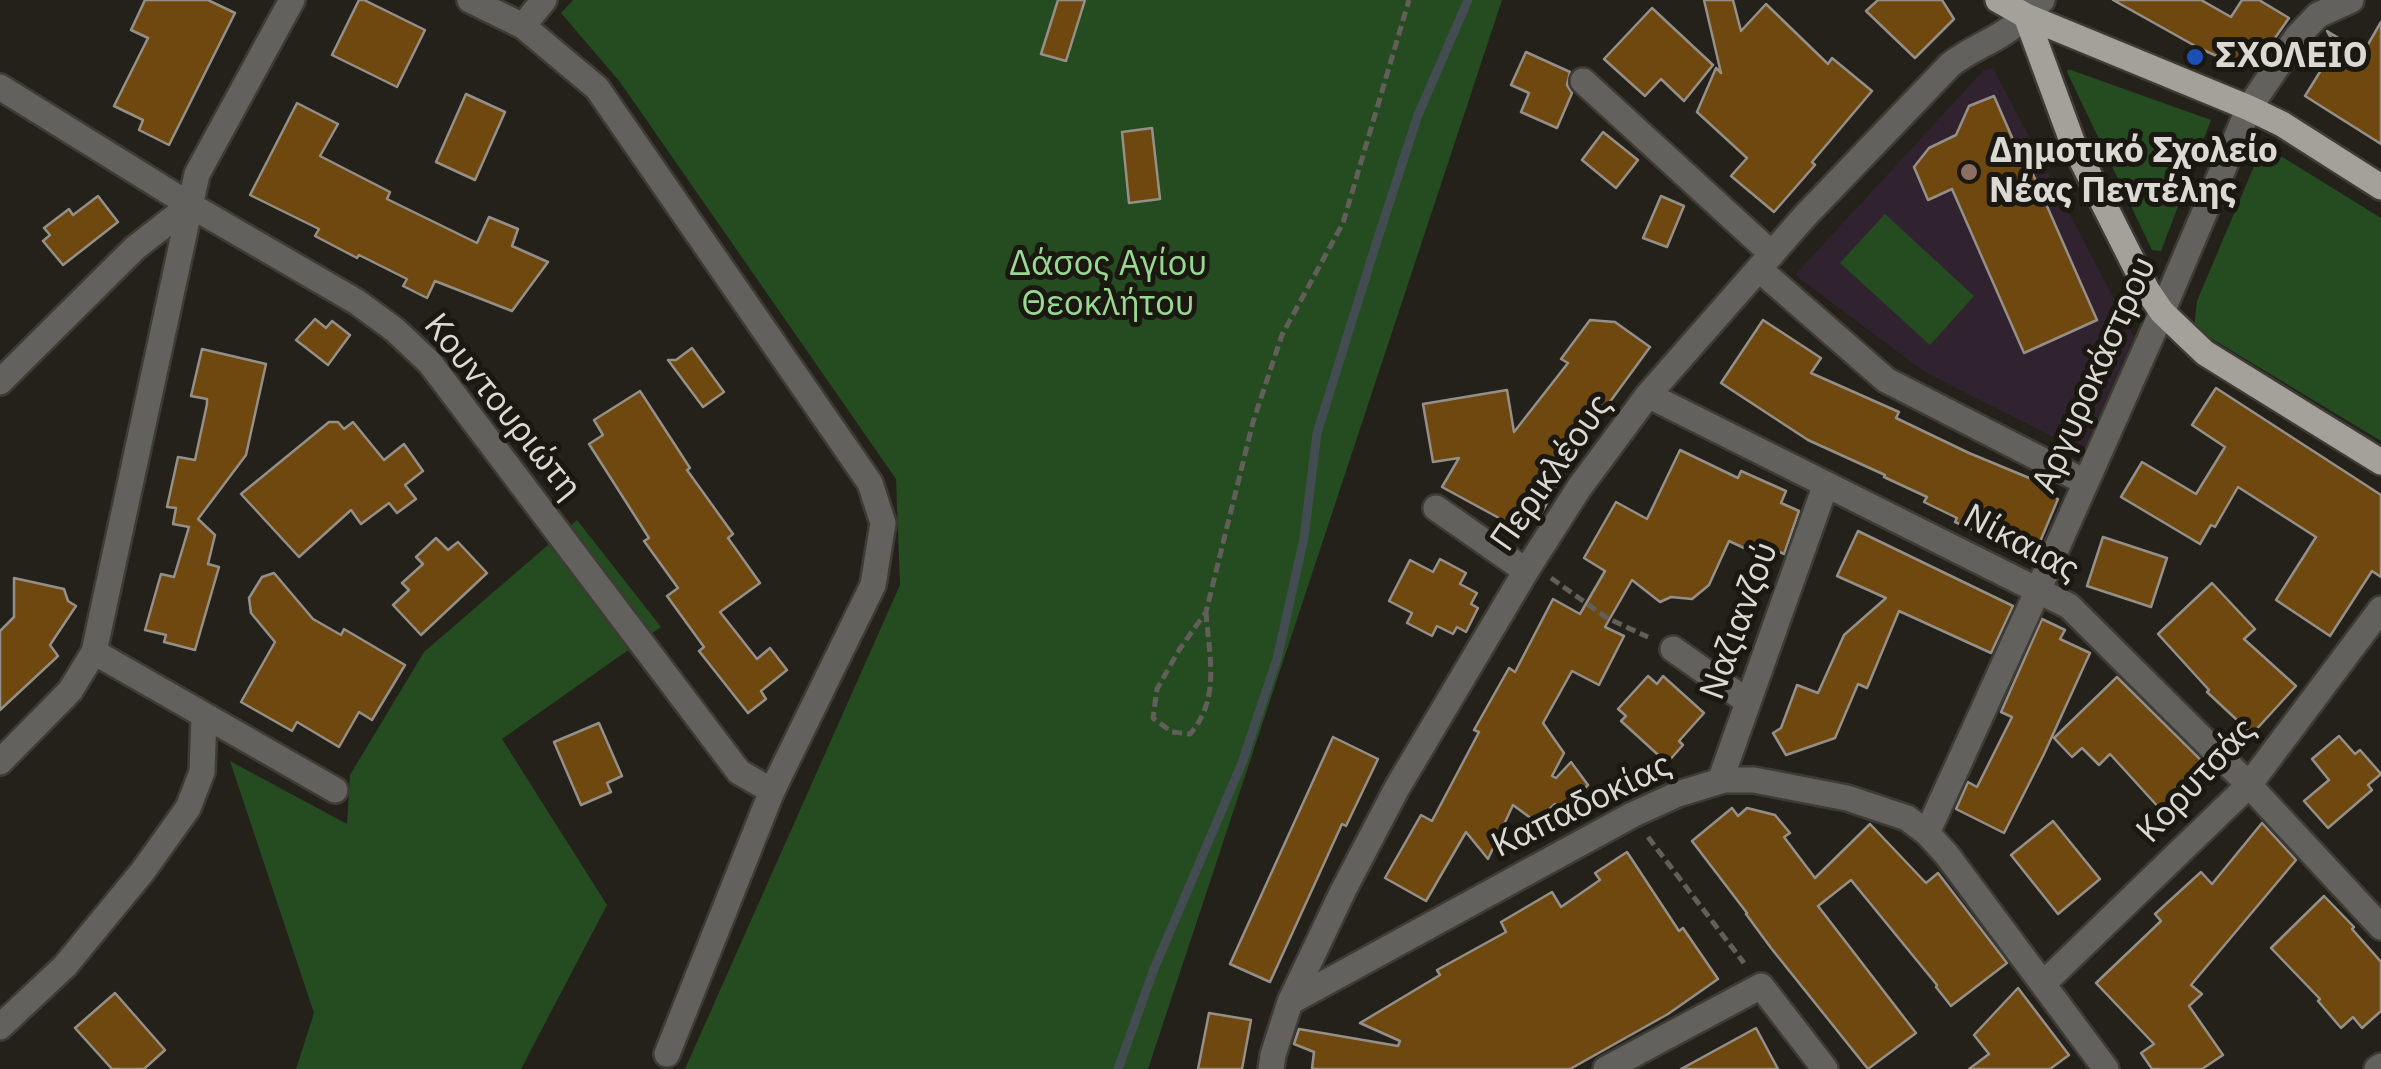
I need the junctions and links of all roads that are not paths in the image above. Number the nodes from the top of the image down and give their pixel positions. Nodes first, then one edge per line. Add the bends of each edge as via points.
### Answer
1 (292, 0) edge
2 (470, 0) edge
3 (544, 0) edge
4 (1998, 0) edge
5 (2351, 0) edge
6 (2034, 8) edge
7 (523, 26) junction
8 (1583, 81) dead end
9 (0, 87) edge
10 (2249, 108) junction
11 (2381, 187) edge
12 (190, 204) junction
13 (1766, 262) junction
14 (2162, 312) junction
15 (0, 382) edge
16 (1648, 395) junction
17 (2381, 462) edge
18 (2085, 482) junction
19 (1826, 484) junction
20 (1436, 508) dead end
21 (1528, 568) junction
22 (2038, 590) junction
23 (2379, 616) edge
24 (1673, 650) road end
25 (94, 652) junction
26 (1748, 702) junction
27 (204, 717) junction
28 (0, 762) edge
29 (1720, 781) junction
30 (2249, 786) junction
31 (335, 790) dead end
32 (772, 790) junction
33 (1927, 833) junction
34 (2381, 927) edge
35 (2044, 983) junction
36 (1290, 1002) junction
37 (0, 1027) edge
38 (668, 1054) dead end
39 (1271, 1069) edge
40 (1606, 1069) edge
41 (1826, 1069) edge
42 (2106, 1069) edge

1 - 12 street via 196,174
2 - 7 street
3 - 7 street
4 - 6 main road
5 - 10 street, Αργυροκάστρου via 2318,15 2297,37
6 - 10 main road
6 - 13 street, Περικλέους via 1950,65
6 - 14 main road via 2072,141
7 - 32 street via 597,88 870,483 883,523 873,585
8 - 13 street
9 - 12 street, Κουντουριώτη
10 - 11 main road
10 - 14 street, Αργυροκάστρου
12 - 15 street via 135,248
12 - 25 street
12 - 32 street, Κουντουριώτη via 356,302 430,363 739,772
13 - 16 street, Περικλέους
13 - 18 street via 1886,380
14 - 17 main road via 2205,353
14 - 18 street, Αργυροκάστρου
16 - 19 street, Νίκαιας
16 - 21 street, Περικλέους
18 - 22 street, Αργυροκάστρου
19 - 22 street, Νίκαιας
19 - 26 street, Ναζιανζού
20 - 21 street
21 - 36 street, Περικλέους via 1397,788
22 - 30 street, Νίκαιας via 2070,606
22 - 33 street, Αργυροκάστρου
23 - 30 street, Κορυτσάς
24 - 26 street
25 - 27 street
25 - 28 street via 70,691
26 - 29 street, Ναζιανζού
27 - 31 street
27 - 37 street via 202,772 188,808 65,966
29 - 33 street, Καπαδοκίας via 1754,780 1847,798 1907,818
29 - 36 street, Καπαδοκίας via 1632,815
30 - 34 street, Νίκαιας
30 - 35 street, Κορυτσάς
32 - 38 street
33 - 35 street, Καπαδοκίας
35 - 42 street, Καπαδοκίας
36 - 39 street, Περικλέους
40 - 41 street via 1761,986

